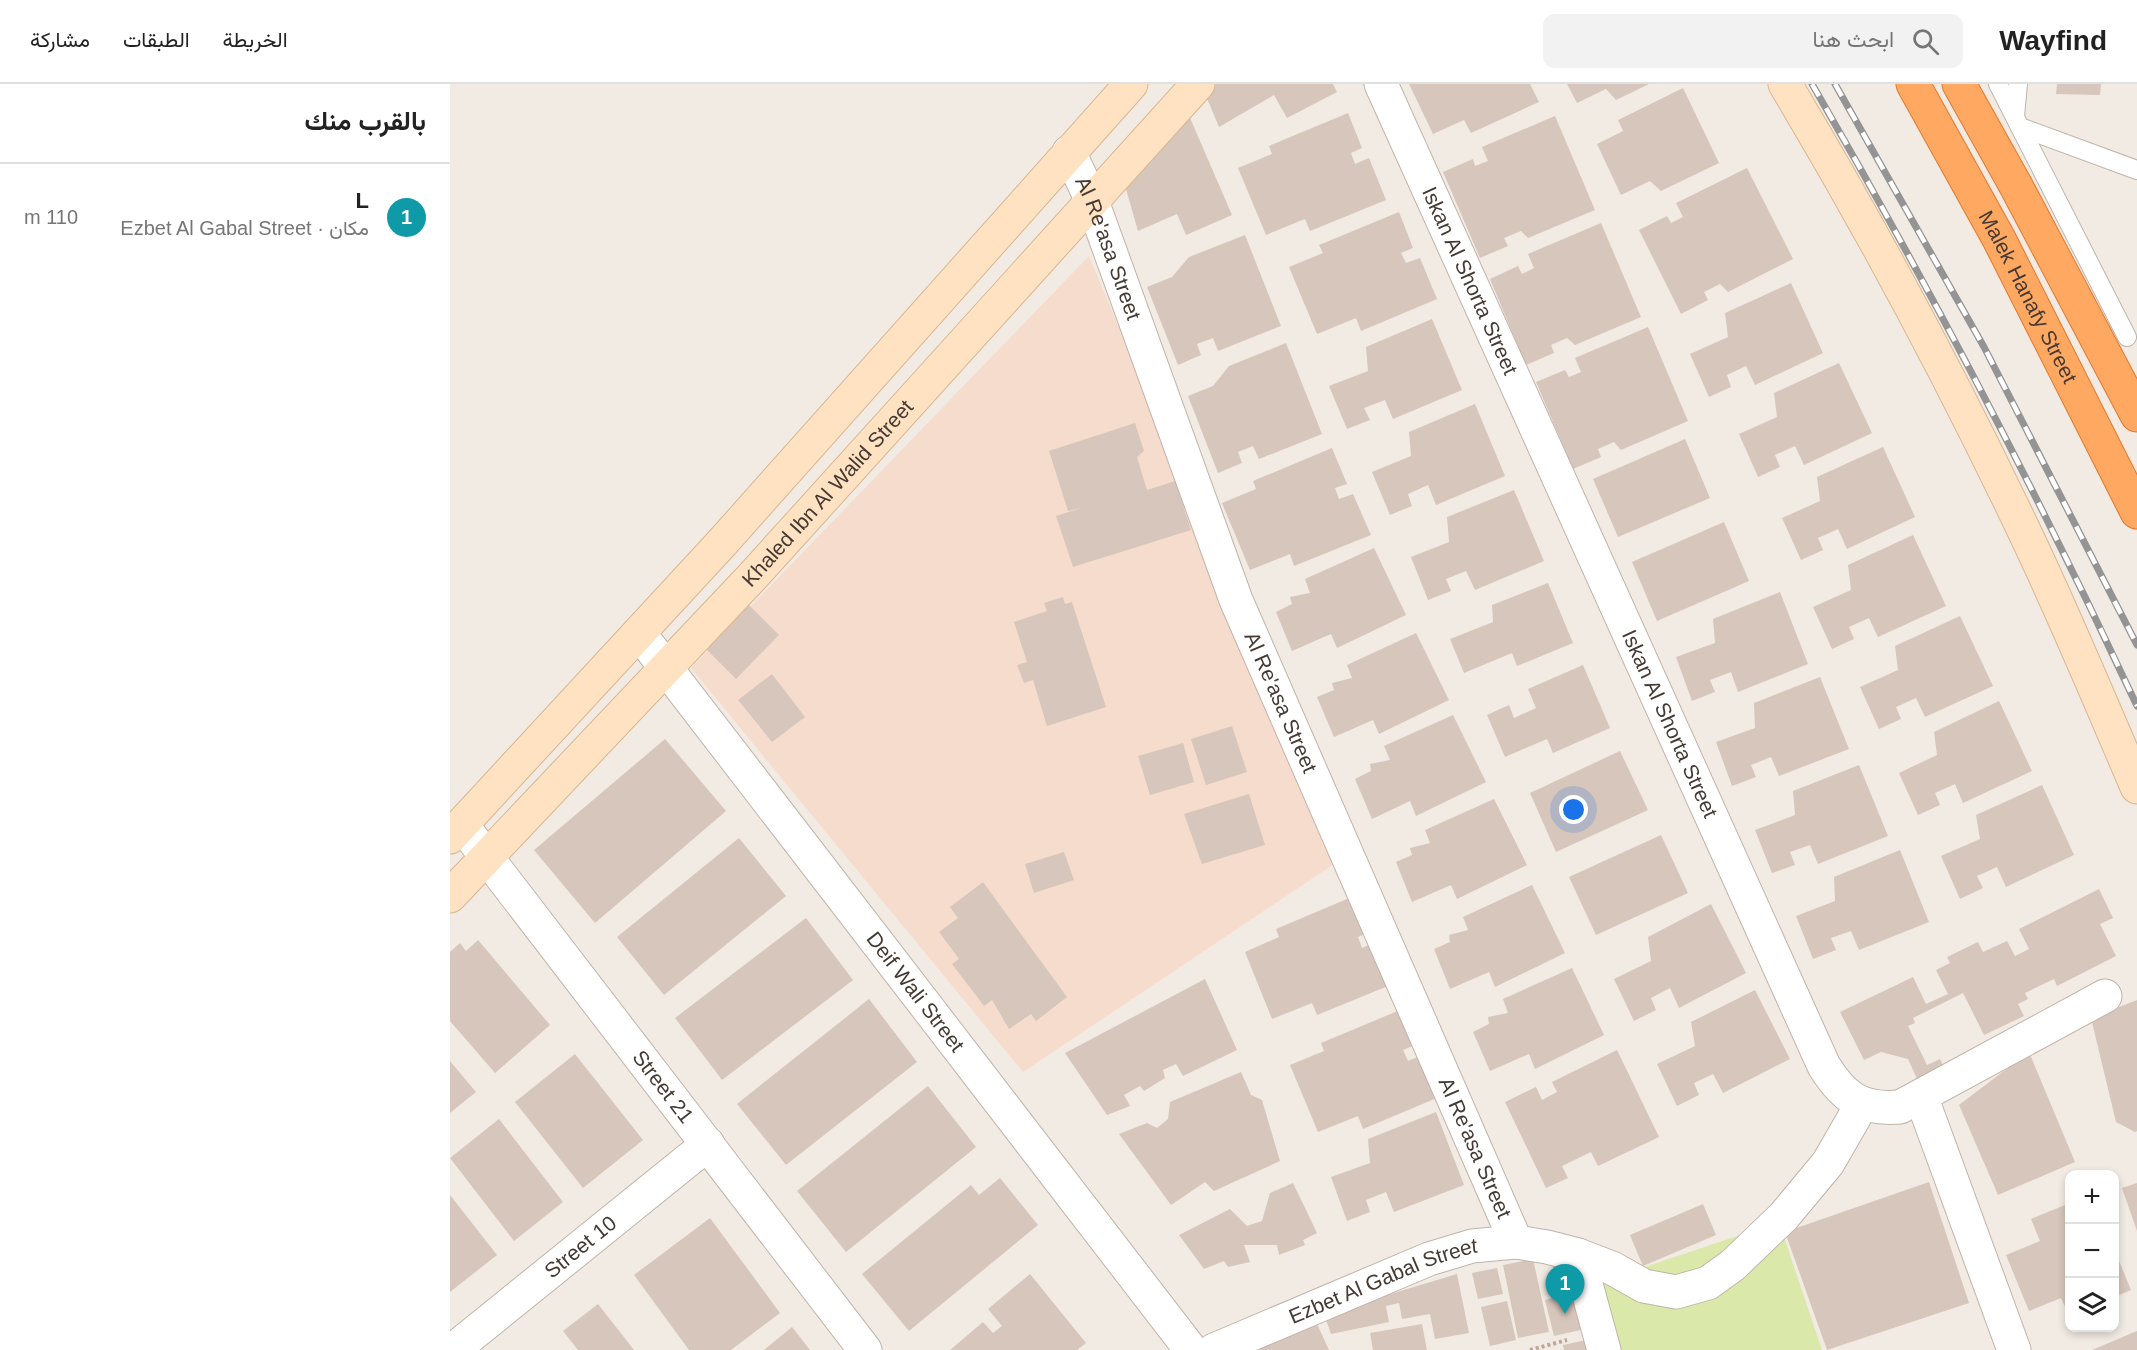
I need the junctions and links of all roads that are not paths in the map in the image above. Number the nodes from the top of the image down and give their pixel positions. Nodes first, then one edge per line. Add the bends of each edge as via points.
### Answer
1 (1131, 84) edge
2 (1198, 84) edge
3 (1381, 84) edge
4 (1785, 84) edge
5 (1913, 84) edge
6 (1959, 84) edge
7 (1998, 84) edge
8 (2018, 84) edge
9 (2017, 122) junction
10 (1069, 152) junction
11 (2137, 170) edge
12 (1092, 201) junction
13 (2127, 337) dead end
14 (2137, 415) edge
15 (2137, 512) edge
16 (720, 545) junction
17 (752, 577) junction
18 (639, 633) junction
19 (667, 669) junction
20 (2137, 787) edge
21 (456, 831) edge
22 (488, 856) junction
23 (450, 896) edge
24 (2105, 996) dead end
25 (1921, 1096) junction
26 (1862, 1104) junction
27 (708, 1144) junction
28 (1516, 1242) junction
29 (1578, 1255) junction
30 (453, 1350) edge
31 (865, 1350) edge
32 (1191, 1350) edge
33 (1214, 1350) edge
34 (1604, 1350) edge
35 (2014, 1350) edge

1 - 10 street
2 - 12 street, Khaled Ibn Al Walid Street
3 - 26 street, Iskan Al Shorta Street via 1824,1066 1839,1089
4 - 20 street via 1903,292 1981,444 2065,619
5 - 15 highway, Malek Hanafy Street via 1999,239
6 - 14 highway, Malek Hanafy Street
7 - 9 lane
8 - 9 lane
9 - 11 lane
9 - 13 lane
10 - 12 street, Al Re'asa Street
10 - 16 street
12 - 17 street, Khaled Ibn Al Walid Street
12 - 28 street, Al Re'asa Street via 1236,600
16 - 17 street
16 - 18 street
17 - 19 street, Khaled Ibn Al Walid Street
18 - 19 street, Deif Wali Street
18 - 21 street
19 - 22 street, Khaled Ibn Al Walid Street
19 - 32 street, Deif Wali Street
21 - 22 street, Street 21
22 - 23 street, Khaled Ibn Al Walid Street
22 - 27 street, Street 21
24 - 25 street, Iskan Al Shorta Street
25 - 26 street, Iskan Al Shorta Street via 1900,1107 1881,1109
25 - 35 street
26 - 29 street, Ezbet Al Gabal Street via 1828,1163 1784,1216 1733,1265 1708,1283 1676,1292 1644,1286
27 - 30 street, Street 10
27 - 31 street, Street 21
28 - 29 street, Ezbet Al Gabal Street
28 - 33 street, Ezbet Al Gabal Street via 1472,1245 1429,1259
29 - 34 street

